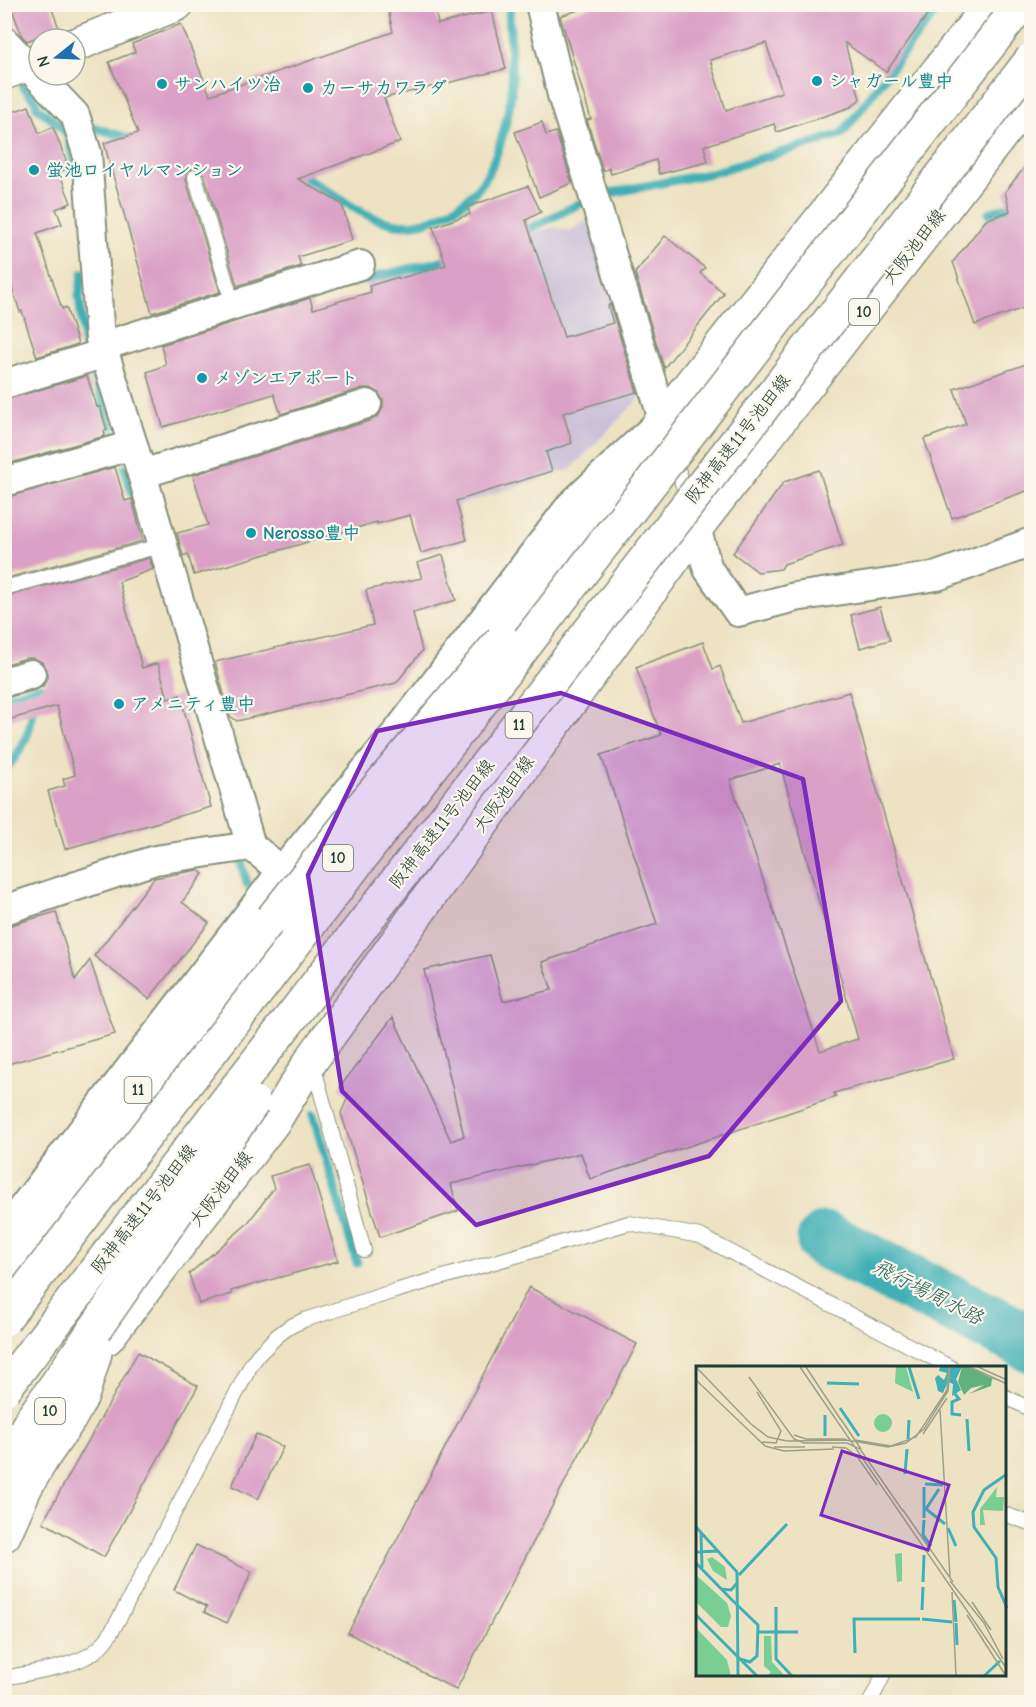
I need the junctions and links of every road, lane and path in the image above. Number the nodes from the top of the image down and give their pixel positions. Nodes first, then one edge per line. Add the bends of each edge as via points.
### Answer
1 (177, 4) edge
2 (540, 4) edge
3 (992, 4) edge
4 (1021, 4) edge
5 (87, 40) edge
6 (4, 41) edge
7 (1032, 59) edge
8 (24, 66) edge
9 (1032, 95) edge
10 (195, 177) dead end
11 (360, 266) dead end
12 (233, 305) junction
13 (104, 349) junction
14 (4, 384) edge
15 (367, 404) dead end
16 (709, 407) junction
17 (667, 430) junction
18 (133, 445) junction
19 (142, 474) junction
20 (4, 482) edge
21 (696, 528) junction
22 (1032, 542) edge
23 (163, 545) junction
24 (4, 588) edge
25 (31, 674) dead end
26 (4, 682) edge
27 (251, 846) junction
28 (282, 871) junction
29 (391, 890) junction
30 (4, 910) edge
31 (312, 1059) junction
32 (274, 1121) junction
33 (4, 1232) edge
34 (364, 1250) dead end
35 (4, 1261) edge
36 (4, 1291) edge
37 (4, 1319) edge
38 (95, 1353) junction
39 (948, 1366) edge
40 (4, 1389) edge
41 (4, 1396) edge
42 (1006, 1397) edge
43 (1032, 1410) edge
44 (4, 1468) edge
45 (1006, 1514) edge
46 (1032, 1524) edge
47 (4, 1535) edge
48 (882, 1677) edge
49 (4, 1678) edge
50 (870, 1702) edge

1 - 5 main road
2 - 17 street via 562,95
3 - 17 main road, 10
4 - 16 main road, 11, bridge
6 - 8 street
7 - 29 main road, 阪神高速11号池田線 / 11, bridge
8 - 13 street via 75,116 87,153 100,339
9 - 21 main road, 大阪池田線 / 10
10 - 12 lane
11 - 12 street
12 - 13 street
13 - 14 street
13 - 18 street
15 - 19 street
16 - 35 main road, 11, bridge via 533,603 364,804
16 - 37 main road, 11, bridge
17 - 21 lane
17 - 28 street via 571,505 398,731
17 - 36 main road, 10
18 - 19 street
18 - 20 street
19 - 23 street
21 - 22 street via 708,569 738,612 795,597 937,576
21 - 31 main road, 大阪池田線 / 10
23 - 24 lane
23 - 27 street
25 - 26 street
27 - 28 street
27 - 30 street via 155,860
28 - 33 street
29 - 40 main road, 阪神高速11号池田線 / 11, bridge
29 - 44 main road, 11, bridge via 254,1101 32,1419
31 - 32 main road, 大阪池田線 / 10
31 - 34 lane
32 - 38 main road, 大阪池田線 / 10
32 - 41 main road via 249,1126 224,1146 86,1298
38 - 44 main road, 大阪池田線 / 10
38 - 47 main road via 82,1396 26,1486
39 - 49 lane via 700,1236 629,1223 304,1320 278,1336 251,1365 103,1644 67,1664
42 - 43 lane
45 - 46 lane
48 - 50 lane

